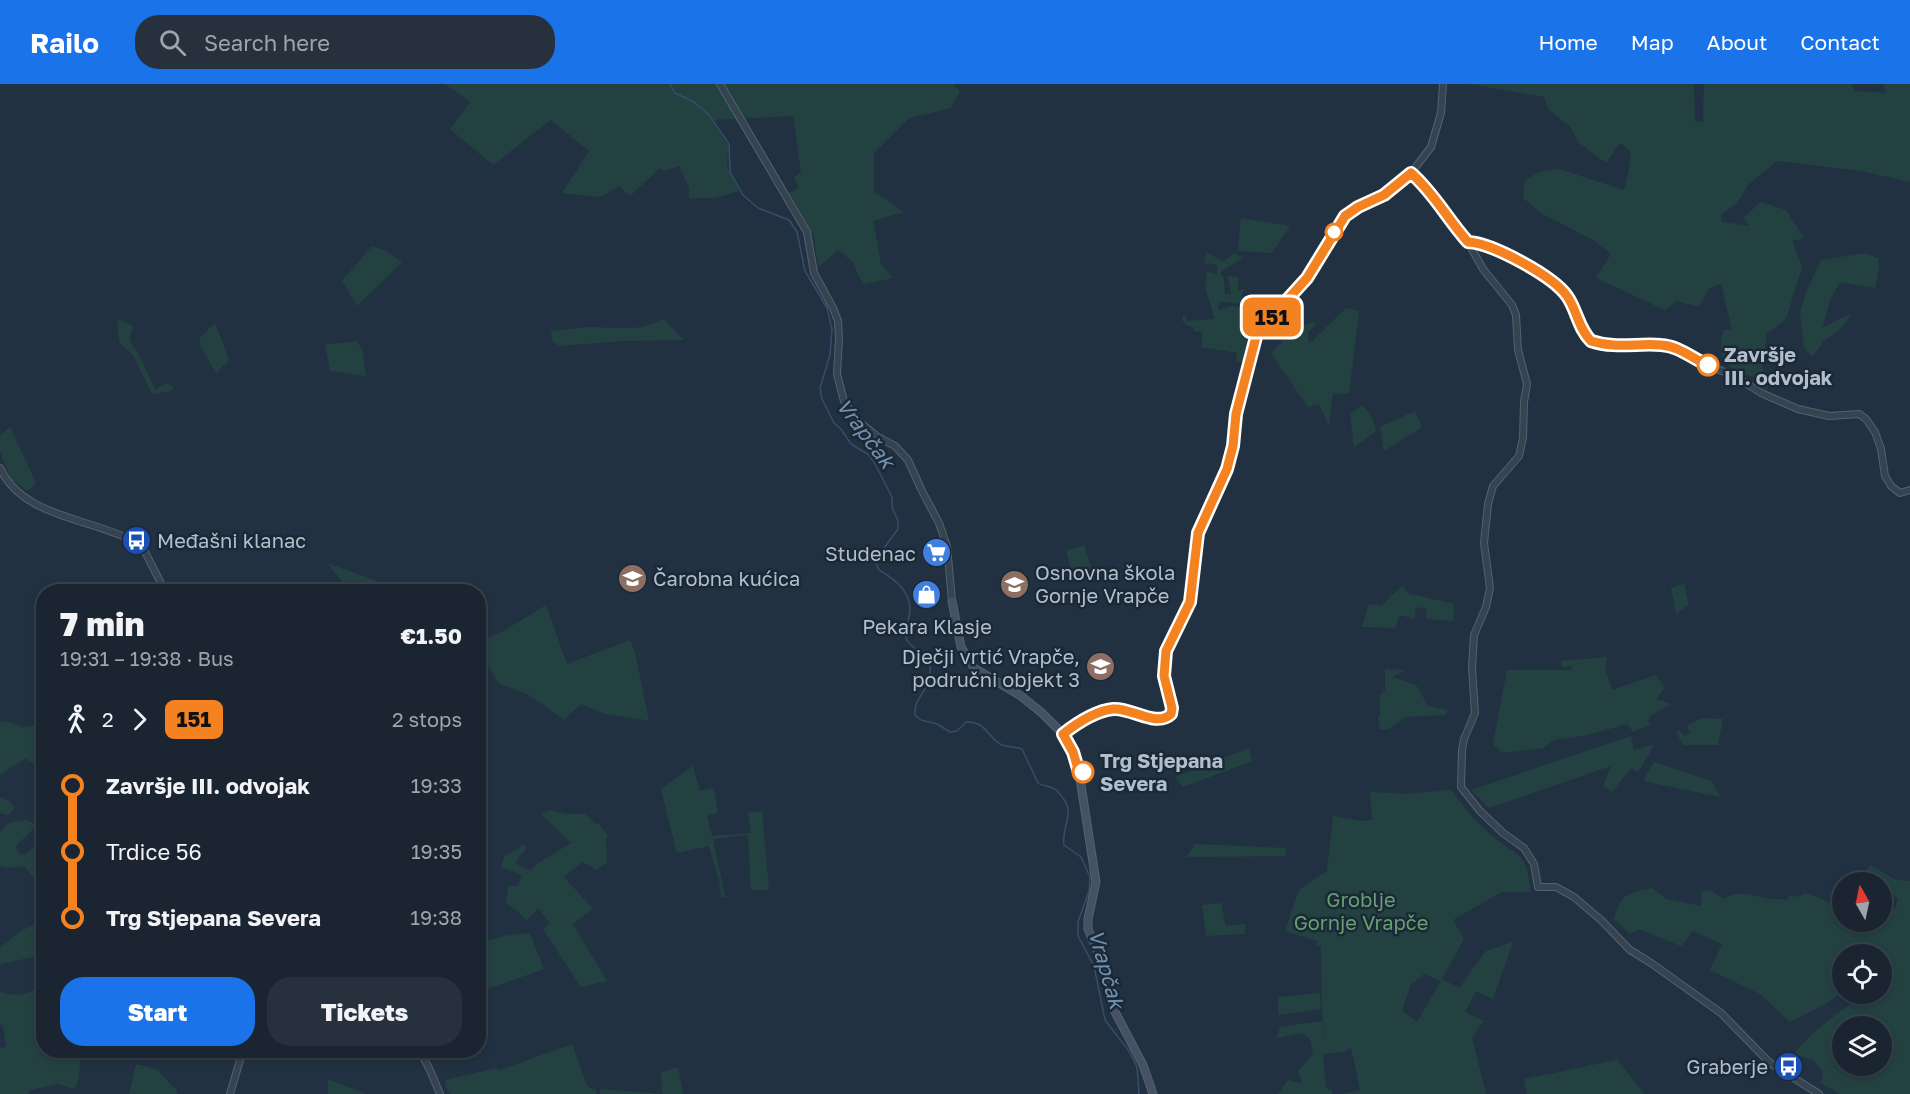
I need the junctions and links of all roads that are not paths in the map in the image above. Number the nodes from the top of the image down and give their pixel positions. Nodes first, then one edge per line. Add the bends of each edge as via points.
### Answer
1 (720, 84) edge
2 (1443, 84) edge
3 (1411, 173) junction
4 (1468, 242) junction
5 (0, 468) edge
6 (1910, 490) edge
7 (161, 584) edge
8 (952, 601) joint
9 (1063, 734) junction
10 (241, 1058) edge
11 (423, 1058) edge
12 (230, 1094) edge
13 (440, 1094) edge
14 (1153, 1094) edge
15 (1819, 1094) edge

1 - 8 street via 807,232 814,273 838,321 837,374 844,401 856,419 908,460 939,523 947,546
2 - 3 street via 1434,139
3 - 4 street
3 - 9 street via 1384,195 1345,216 1307,278 1257,333 1236,414 1227,469 1198,533 1190,602 1166,651 1164,676 1171,714 1158,719 1113,709 1078,723
4 - 6 street via 1479,242 1511,255 1555,285 1568,297 1579,325 1591,341 1623,347 1673,347 1798,409 1829,416 1859,414 1870,423 1879,440 1887,480 1900,493
4 - 15 street via 1515,310 1518,350 1527,384 1519,456 1493,486 1488,504 1484,543 1490,588 1474,635 1475,713 1464,739 1461,787 1488,819 1524,848 1534,864 1538,886 1556,887 1574,897 1630,950 1721,1013 1778,1069
5 - 7 street via 12,486 33,504 133,541 144,550
8 - 9 main road via 961,647 974,668 1021,696
9 - 14 main road via 1077,763 1096,882 1088,928 1102,962 1114,1010 1143,1065
10 - 12 street
11 - 13 street

